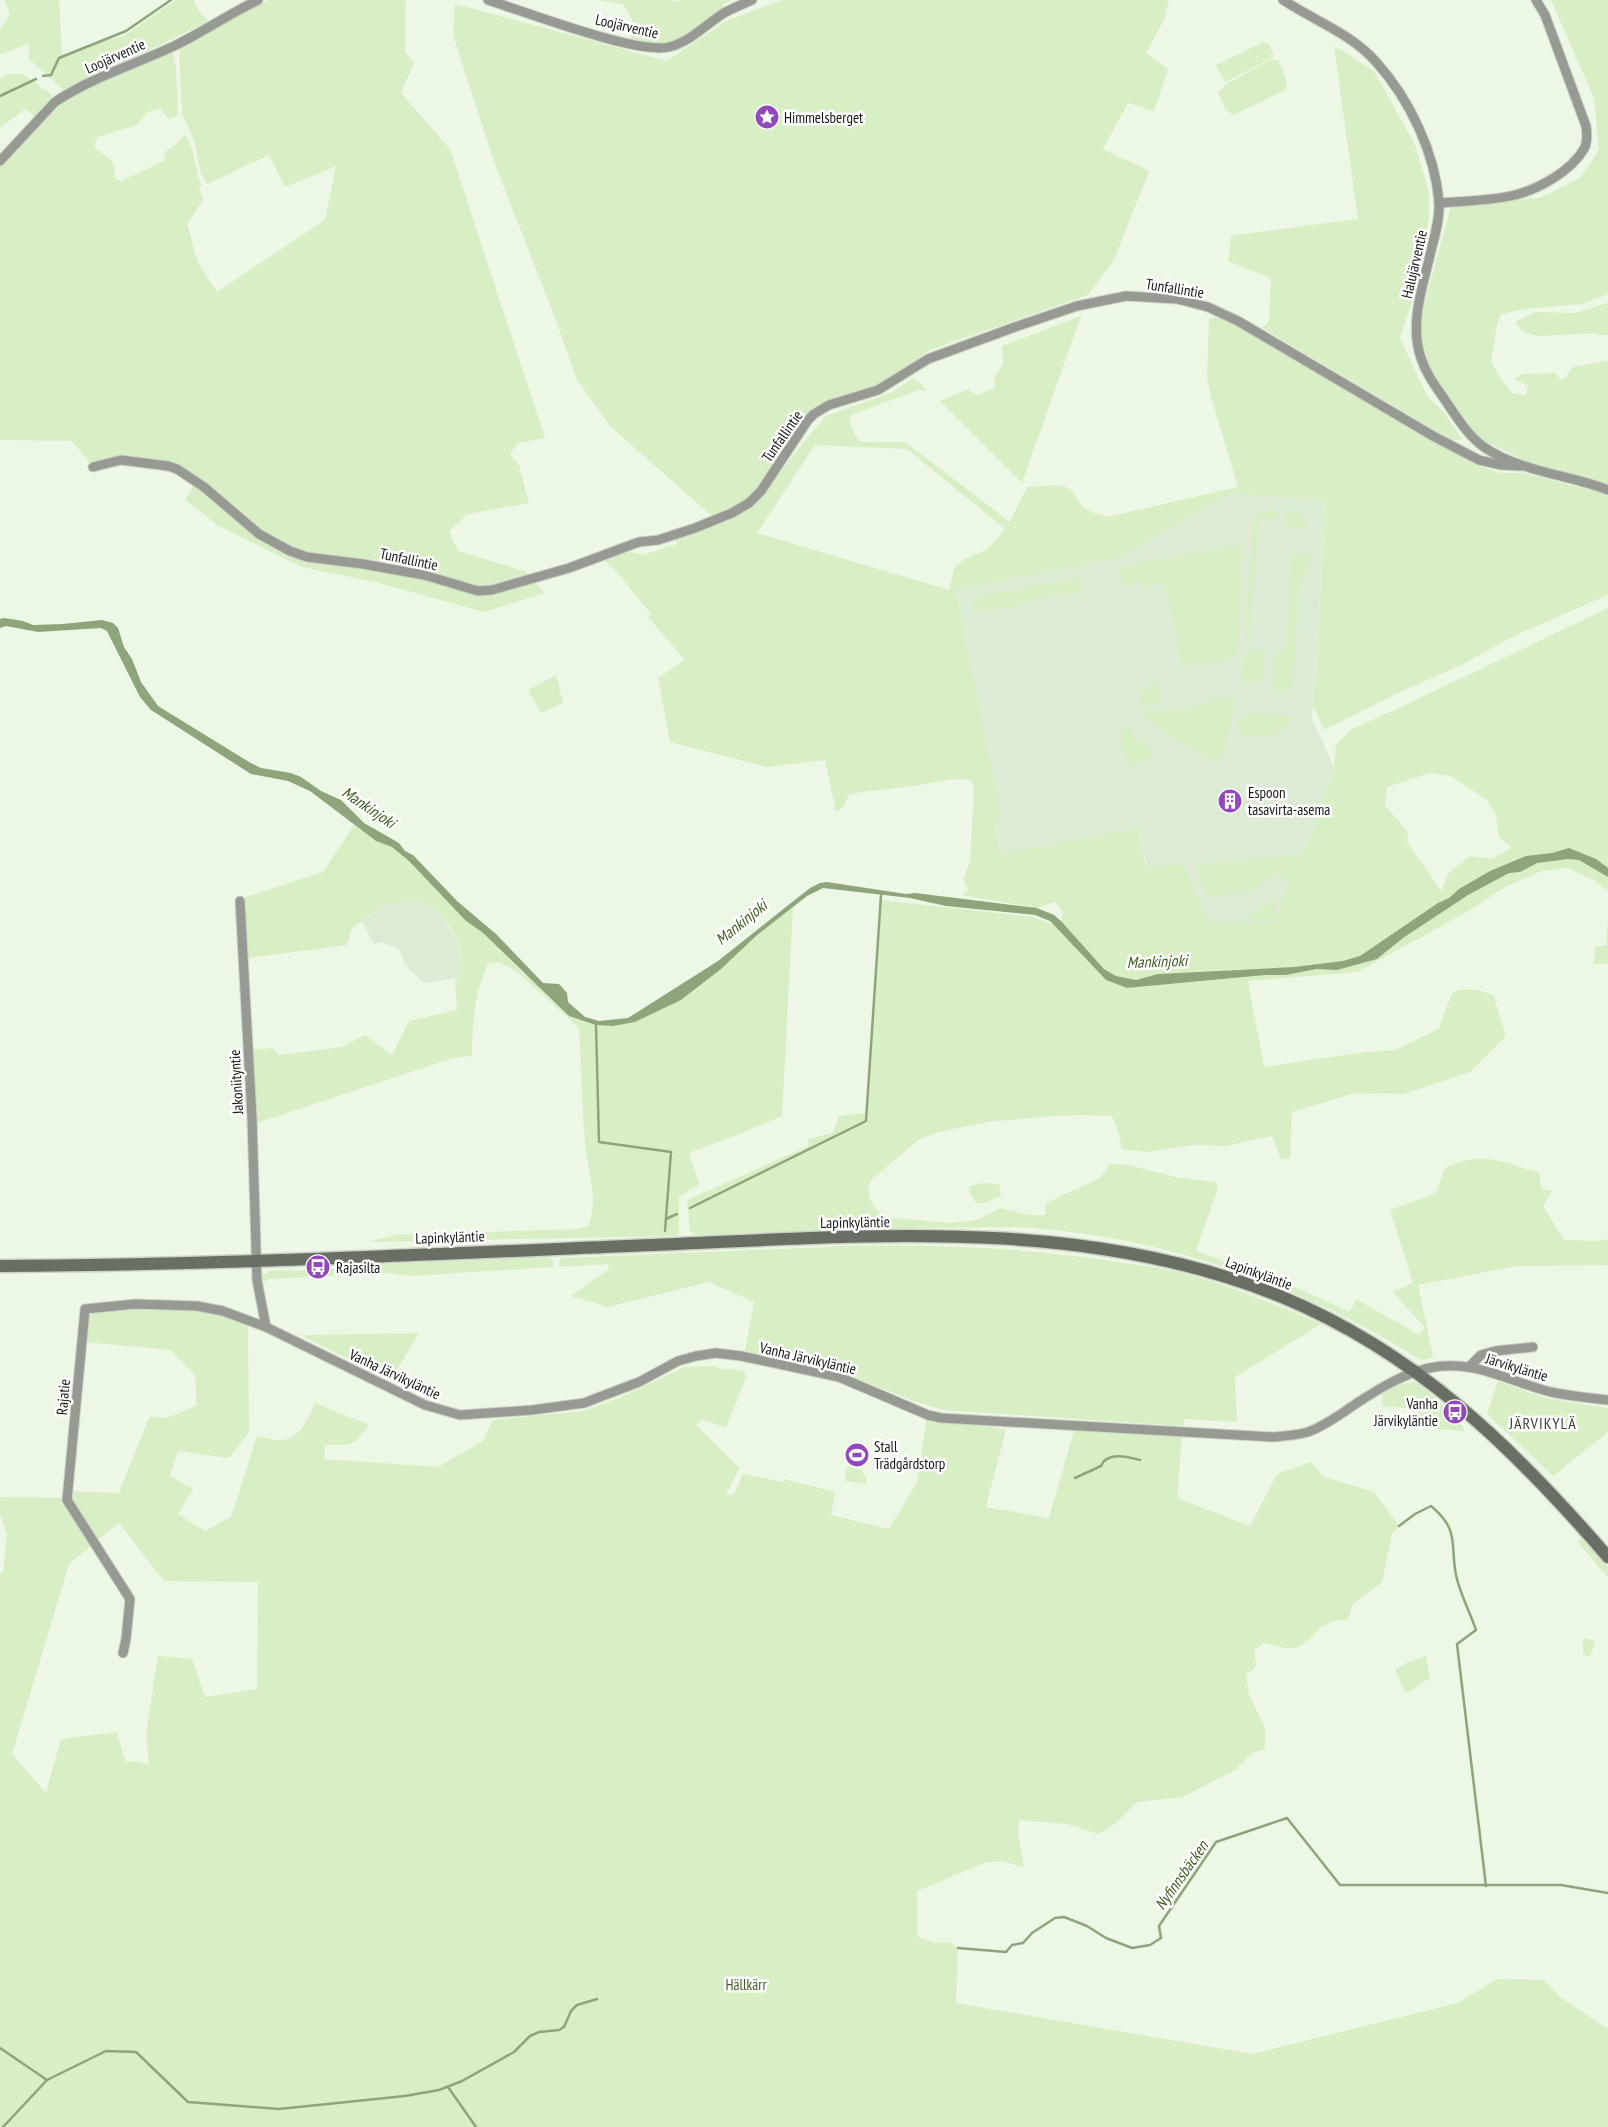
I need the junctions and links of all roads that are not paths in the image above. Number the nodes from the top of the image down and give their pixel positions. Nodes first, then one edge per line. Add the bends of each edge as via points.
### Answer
1 (258, 0) edge
2 (488, 0) edge
3 (752, 0) edge
4 (1283, 0) edge
5 (1536, 0) edge
6 (0, 161) edge
7 (1439, 202) junction
8 (1521, 466) junction
9 (94, 467) dead end
10 (1608, 490) edge
11 (240, 901) dead end
12 (256, 1262) junction
13 (0, 1266) edge
14 (266, 1327) junction
15 (1533, 1347) dead end
16 (1469, 1367) junction
17 (1417, 1372) junction
18 (1608, 1400) edge
19 (1608, 1556) edge
20 (122, 1653) dead end

1 - 6 street, Loojärventie via 173,47 106,74 63,96
2 - 3 street, Loojärventie via 603,37 658,49 692,37 724,14
4 - 7 street, Halujärventie via 1357,44 1391,80 1409,110 1433,164
5 - 7 street via 1586,126 1585,148 1562,172 1515,195
7 - 8 street, Halujärventie via 1435,235 1418,305 1416,328 1421,360 1462,425 1481,446
8 - 9 street, Tunfallintie via 1479,460 1238,321 1208,307 1177,299 1126,296 1077,306 970,343 928,359 878,390 829,405 808,420 761,491 732,513 658,540 630,545 569,568 492,590 478,591 424,575 307,557 290,551 259,534 204,487 176,468 121,460
8 - 10 street, Halujärventie
11 - 12 street, Jakoniityntie
12 - 13 main road, Lapinkyläntie
12 - 14 street
12 - 17 main road, Lapinkyläntie via 879,1237 1042,1242 1146,1256 1230,1278 1359,1334
14 - 17 street, Vanha Järvikyläntie via 425,1404 460,1415 584,1403 639,1382 688,1358 722,1353 839,1377 941,1418 1274,1437 1309,1431 1391,1382
14 - 20 street, Rajatie via 223,1311 197,1306 135,1304 85,1309 67,1500 130,1599
15 - 16 street via 1481,1355
16 - 17 street, Järvikyläntie via 1440,1366
16 - 18 street, Järvikyläntie via 1550,1392
17 - 19 main road, Lapinkyläntie via 1478,1421 1531,1471

